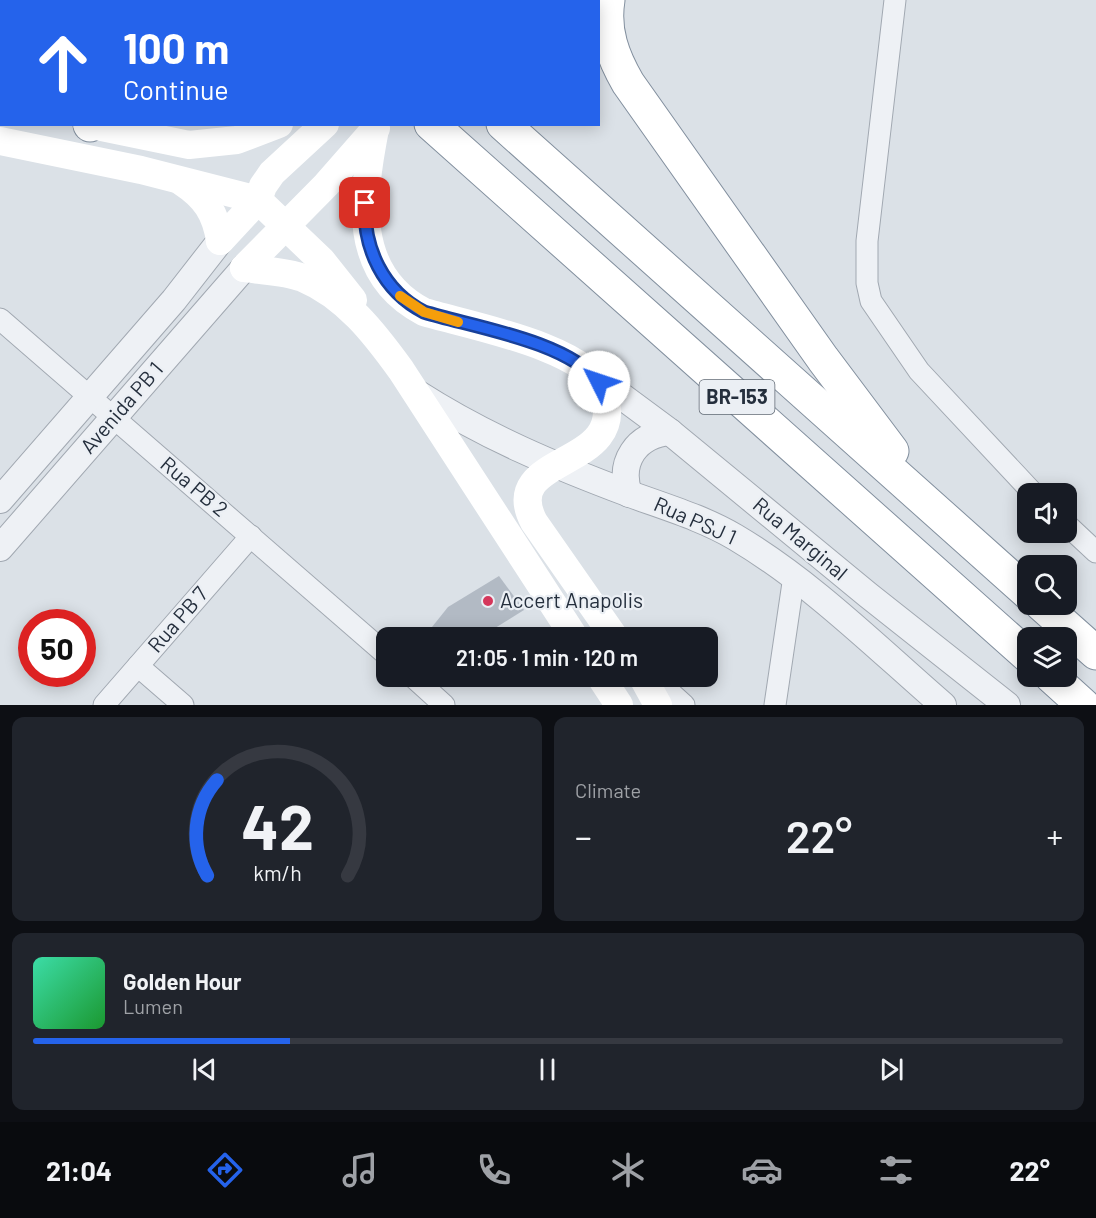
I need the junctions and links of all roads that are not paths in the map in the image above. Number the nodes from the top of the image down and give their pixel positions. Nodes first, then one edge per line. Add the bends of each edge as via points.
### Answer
1 (608, 0) edge
2 (895, 0) edge
3 (89, 126) edge
4 (94, 126) edge
5 (274, 126) edge
6 (324, 126) edge
7 (505, 126) edge
8 (377, 127) edge
9 (438, 131) edge
10 (0, 141) edge
11 (98, 160) junction
12 (179, 181) junction
13 (258, 200) junction
14 (285, 224) junction
15 (220, 241) junction
16 (244, 268) junction
17 (0, 319) edge
18 (379, 340) junction
19 (593, 375) junction
20 (414, 391) junction
21 (90, 397) junction
22 (114, 418) junction
23 (670, 432) junction
24 (555, 465) junction
25 (1024, 483) edge
26 (629, 494) junction
27 (0, 500) edge
28 (958, 532) junction
29 (1077, 534) edge
30 (251, 536) junction
31 (0, 548) edge
32 (1096, 552) edge
33 (794, 576) junction
34 (1017, 583) edge
35 (1054, 615) edge
36 (568, 627) edge
37 (607, 627) edge
38 (376, 645) edge
39 (1017, 646) edge
40 (1096, 652) edge
41 (138, 666) junction
42 (424, 687) edge
43 (607, 687) edge
44 (648, 687) edge
45 (664, 687) edge
46 (1063, 687) edge
47 (104, 705) edge
48 (183, 705) edge
49 (444, 705) edge
50 (619, 705) edge
51 (658, 705) edge
52 (684, 705) edge
53 (775, 705) edge
54 (943, 705) edge
55 (1007, 705) edge
56 (1083, 705) edge

1 - 28 highway via 609,40 628,83 868,422
2 - 25 street via 867,242 871,301 919,371
3 - 11 street
4 - 5 main road via 189,145 237,140
6 - 13 main road via 272,173
7 - 28 highway, BR-153
8 - 14 main road
8 - 19 main road via 369,158 364,216 369,247 390,286 411,305 431,314 531,342 579,363
9 - 39 highway, BR-153
10 - 11 main road
11 - 12 main road
12 - 13 main road
12 - 15 main road via 198,193 218,228
13 - 14 main road
13 - 15 main road
14 - 16 main road
14 - 18 main road via 328,269
15 - 21 street, Avenida PB 1
16 - 18 main road via 310,282 340,300
16 - 22 street, Avenida PB 1
17 - 21 street, Rua PB 2
18 - 20 main road
19 - 23 street, Rua Marginal
19 - 24 main road via 606,399 603,429 582,453
20 - 24 street, Rua PSJ 1 via 483,433
20 - 36 main road
21 - 22 street, Rua PB 2
21 - 27 street, Avenida PB 1
22 - 30 street, Rua PB 2
22 - 31 street, Avenida PB 1
23 - 26 street via 649,436 633,450 625,476
23 - 55 street, Rua Marginal
24 - 26 street, Rua PSJ 1
24 - 37 main road via 530,488 530,514
26 - 33 street, Rua PSJ 1 via 734,536
28 - 34 highway, BR-153
29 - 32 street
30 - 38 street, Rua PB 2
30 - 41 street, Rua PB 7
33 - 53 street
33 - 54 street, Rua PSJ 1
35 - 40 highway
41 - 47 street, Rua PB 7
41 - 48 street
42 - 49 street
43 - 50 main road
44 - 51 main road
45 - 52 street
46 - 56 highway

